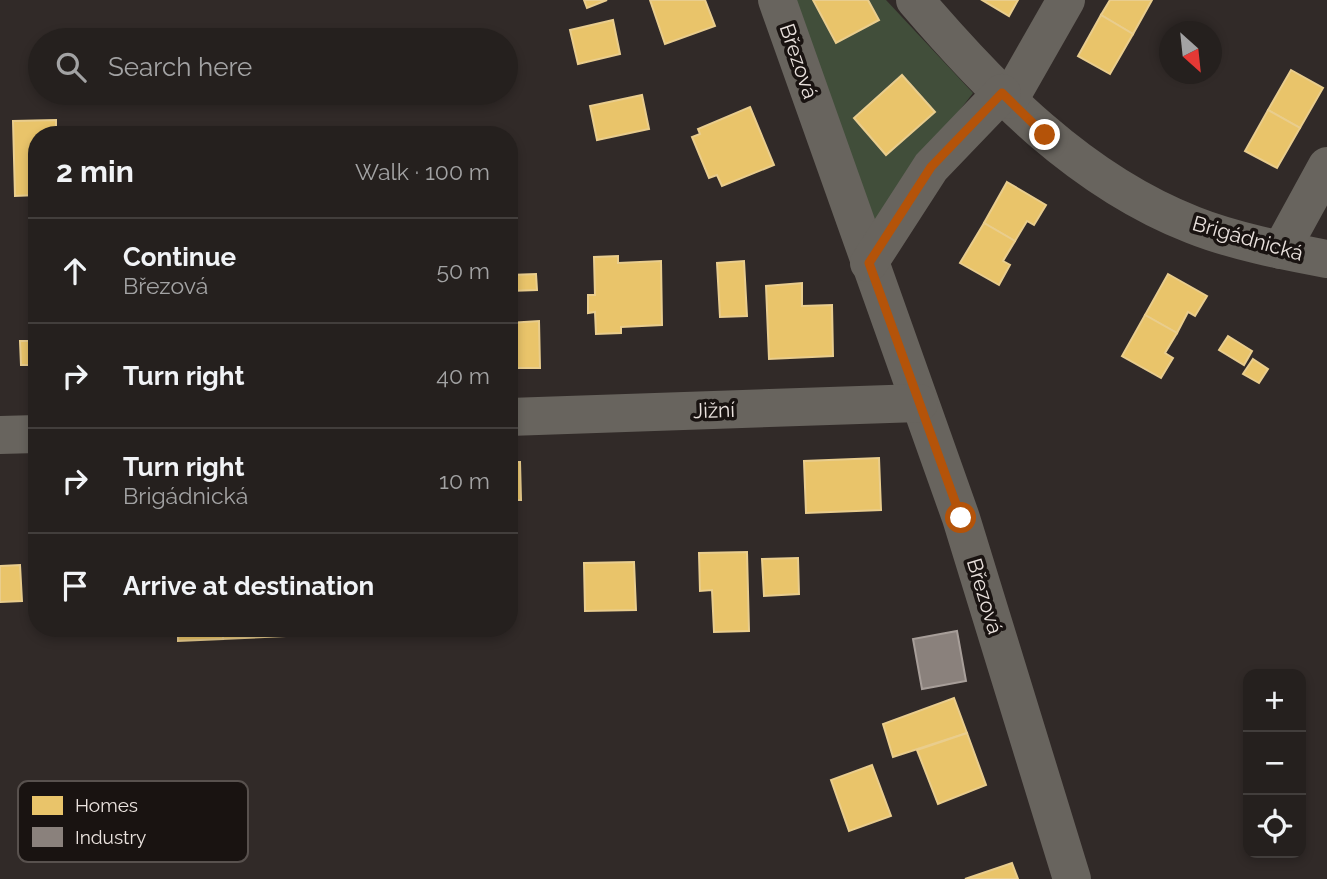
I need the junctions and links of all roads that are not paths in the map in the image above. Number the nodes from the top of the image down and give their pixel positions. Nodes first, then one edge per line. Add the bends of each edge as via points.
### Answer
1 (777, 0) edge
2 (915, 0) edge
3 (1066, 0) edge
4 (1005, 97) junction
5 (1327, 166) edge
6 (1281, 250) junction
7 (1327, 259) edge
8 (869, 263) junction
9 (919, 403) junction
10 (518, 417) edge
11 (28, 434) edge
12 (0, 435) edge
13 (1072, 879) edge

1 - 8 street, Březová
2 - 4 street, Brigádnická
3 - 4 street
4 - 6 street, Brigádnická via 1045,135 1128,192 1194,225
4 - 8 street via 931,167
5 - 6 street
6 - 7 street, Brigádnická
8 - 9 street, Březová
9 - 10 street, Jižní
9 - 13 street, Březová via 961,518
11 - 12 street

